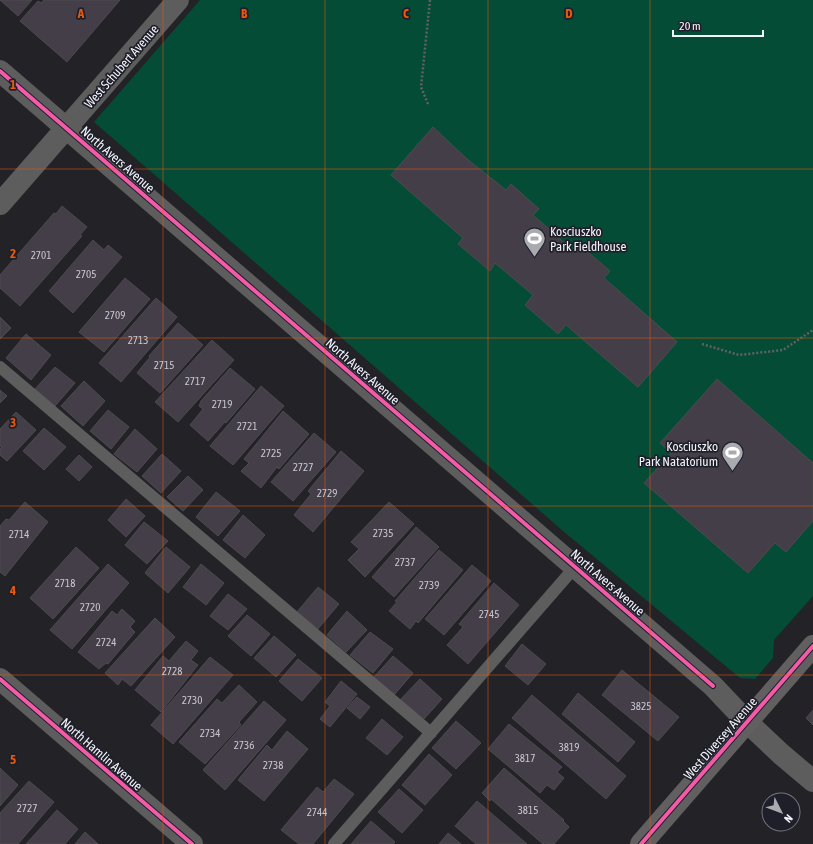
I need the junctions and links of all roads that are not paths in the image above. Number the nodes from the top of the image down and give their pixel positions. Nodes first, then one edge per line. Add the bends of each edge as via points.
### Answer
1 (178, 0) edge
2 (0, 71) edge
3 (66, 128) junction
4 (0, 204) edge
5 (0, 367) edge
6 (575, 567) junction
7 (813, 646) edge
8 (0, 679) edge
9 (747, 722) junction
10 (430, 733) junction
11 (813, 781) edge
12 (192, 844) edge
13 (334, 844) edge
14 (641, 844) edge

1 - 3 street, West Schubert Avenue
2 - 3 street, North Avers Avenue
3 - 4 street, West Schubert Avenue
3 - 6 street, North Avers Avenue
5 - 10 lane
6 - 9 street, North Avers Avenue via 713,686
6 - 10 lane
7 - 9 main road, West Diversey Avenue
8 - 12 street, North Hamlin Avenue
9 - 11 street, North Avers Avenue
9 - 14 main road, West Diversey Avenue
10 - 13 lane

